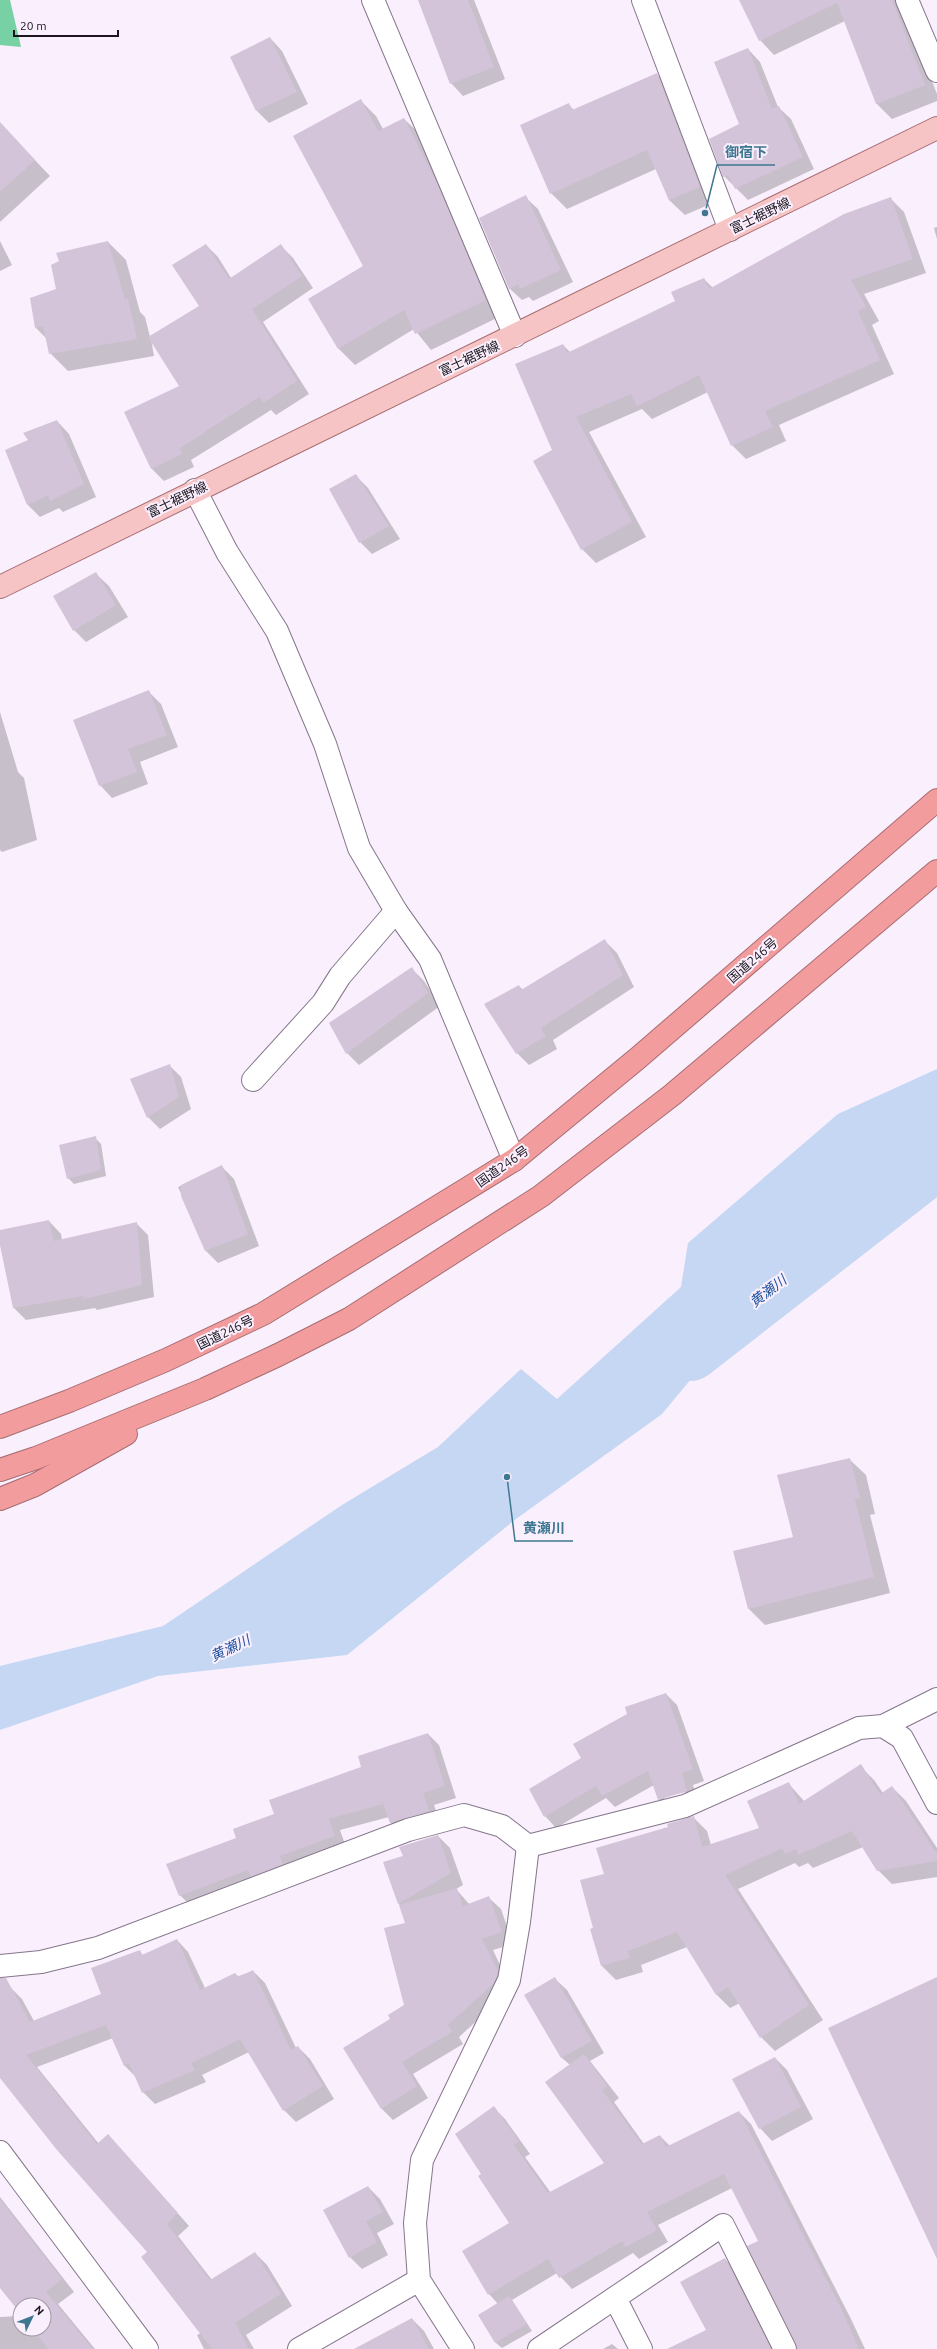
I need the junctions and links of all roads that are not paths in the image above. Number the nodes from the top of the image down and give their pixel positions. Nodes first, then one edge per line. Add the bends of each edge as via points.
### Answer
1 (373, 0) edge
2 (643, 0) edge
3 (907, 0) edge
4 (937, 71) edge
5 (937, 128) edge
6 (730, 230) junction
7 (515, 336) junction
8 (195, 490) junction
9 (0, 587) edge
10 (937, 800) edge
11 (937, 871) edge
12 (396, 911) junction
13 (253, 1080) dead end
14 (514, 1160) junction
15 (205, 1390) junction
16 (0, 1427) edge
17 (0, 1470) edge
18 (0, 1499) edge
19 (937, 1699) edge
20 (883, 1726) junction
21 (937, 1803) edge
22 (528, 1846) junction
23 (0, 1966) edge
24 (0, 2152) edge
25 (419, 2280) junction
26 (615, 2298) junction
27 (148, 2349) edge
28 (299, 2349) edge
29 (463, 2349) edge
30 (539, 2349) edge
31 (641, 2349) edge
32 (785, 2349) edge

1 - 7 street
2 - 6 street
3 - 4 street
5 - 6 main road, 富士裾野線
6 - 7 main road, 富士裾野線
7 - 8 main road, 富士裾野線
8 - 9 main road, 富士裾野線
8 - 12 street via 227,552 277,631 325,744 359,848
10 - 14 highway, 国道246号 via 644,1053
11 - 15 highway via 672,1095 540,1196 349,1319
12 - 13 street via 340,976 323,1003
12 - 14 street via 430,959
14 - 16 highway, 国道246号 via 263,1314 159,1363
15 - 17 highway
15 - 18 highway via 35,1485
19 - 20 street
20 - 21 street via 902,1738
20 - 22 street via 859,1728 685,1806
22 - 23 street via 502,1826 464,1815 408,1830 98,1948 41,1962
22 - 25 street via 509,1980 422,2160 415,2223
24 - 27 street
25 - 28 street
25 - 29 street
26 - 30 street
26 - 31 street
26 - 32 street via 724,2225

